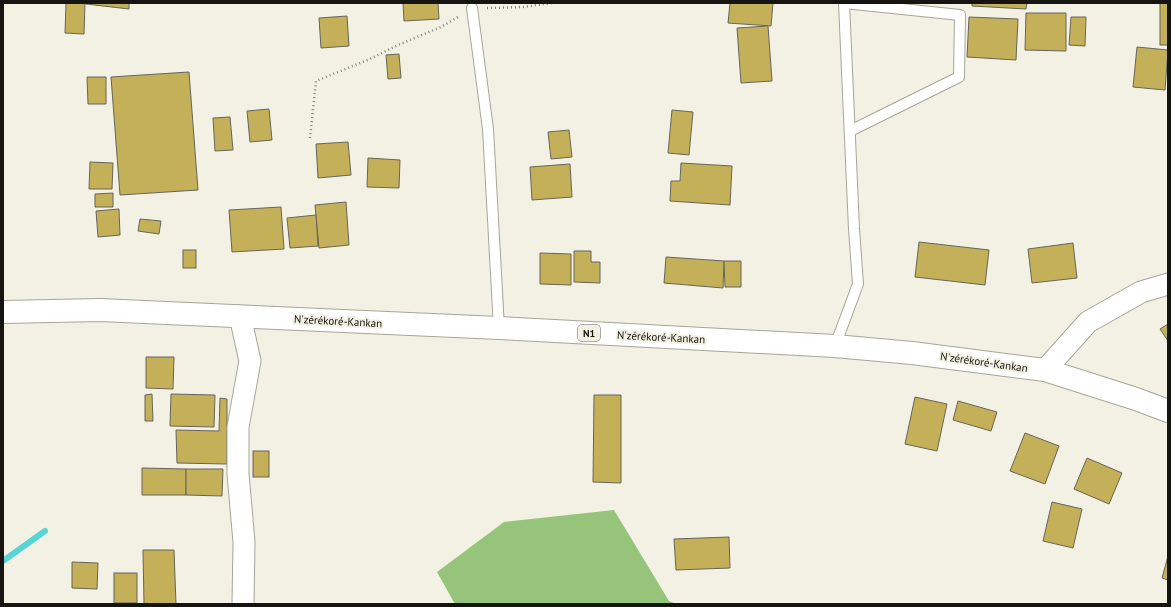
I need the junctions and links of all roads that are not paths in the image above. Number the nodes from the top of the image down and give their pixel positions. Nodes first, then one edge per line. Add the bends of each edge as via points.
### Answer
1 (844, 3) edge
2 (472, 8) road end
3 (850, 131) junction
4 (1168, 284) edge
5 (3, 312) edge
6 (240, 316) junction
7 (499, 328) junction
8 (835, 346) junction
9 (1045, 370) junction
10 (1168, 411) edge
11 (243, 604) edge

1 - 3 lane
1 - 3 lane via 960,15 960,77
2 - 7 lane via 488,129
3 - 8 lane via 858,284
4 - 9 street via 1141,292 1088,322
5 - 6 highway, N'zérékoré-Kankan / N1 via 100,310
6 - 7 highway, N'zérékoré-Kankan / N1
6 - 11 street via 250,361 238,427 238,474 244,542
7 - 8 highway, N'zérékoré-Kankan / N1
8 - 9 highway, N'zérékoré-Kankan / N1
9 - 10 highway, N'zérékoré-Kankan / N1

